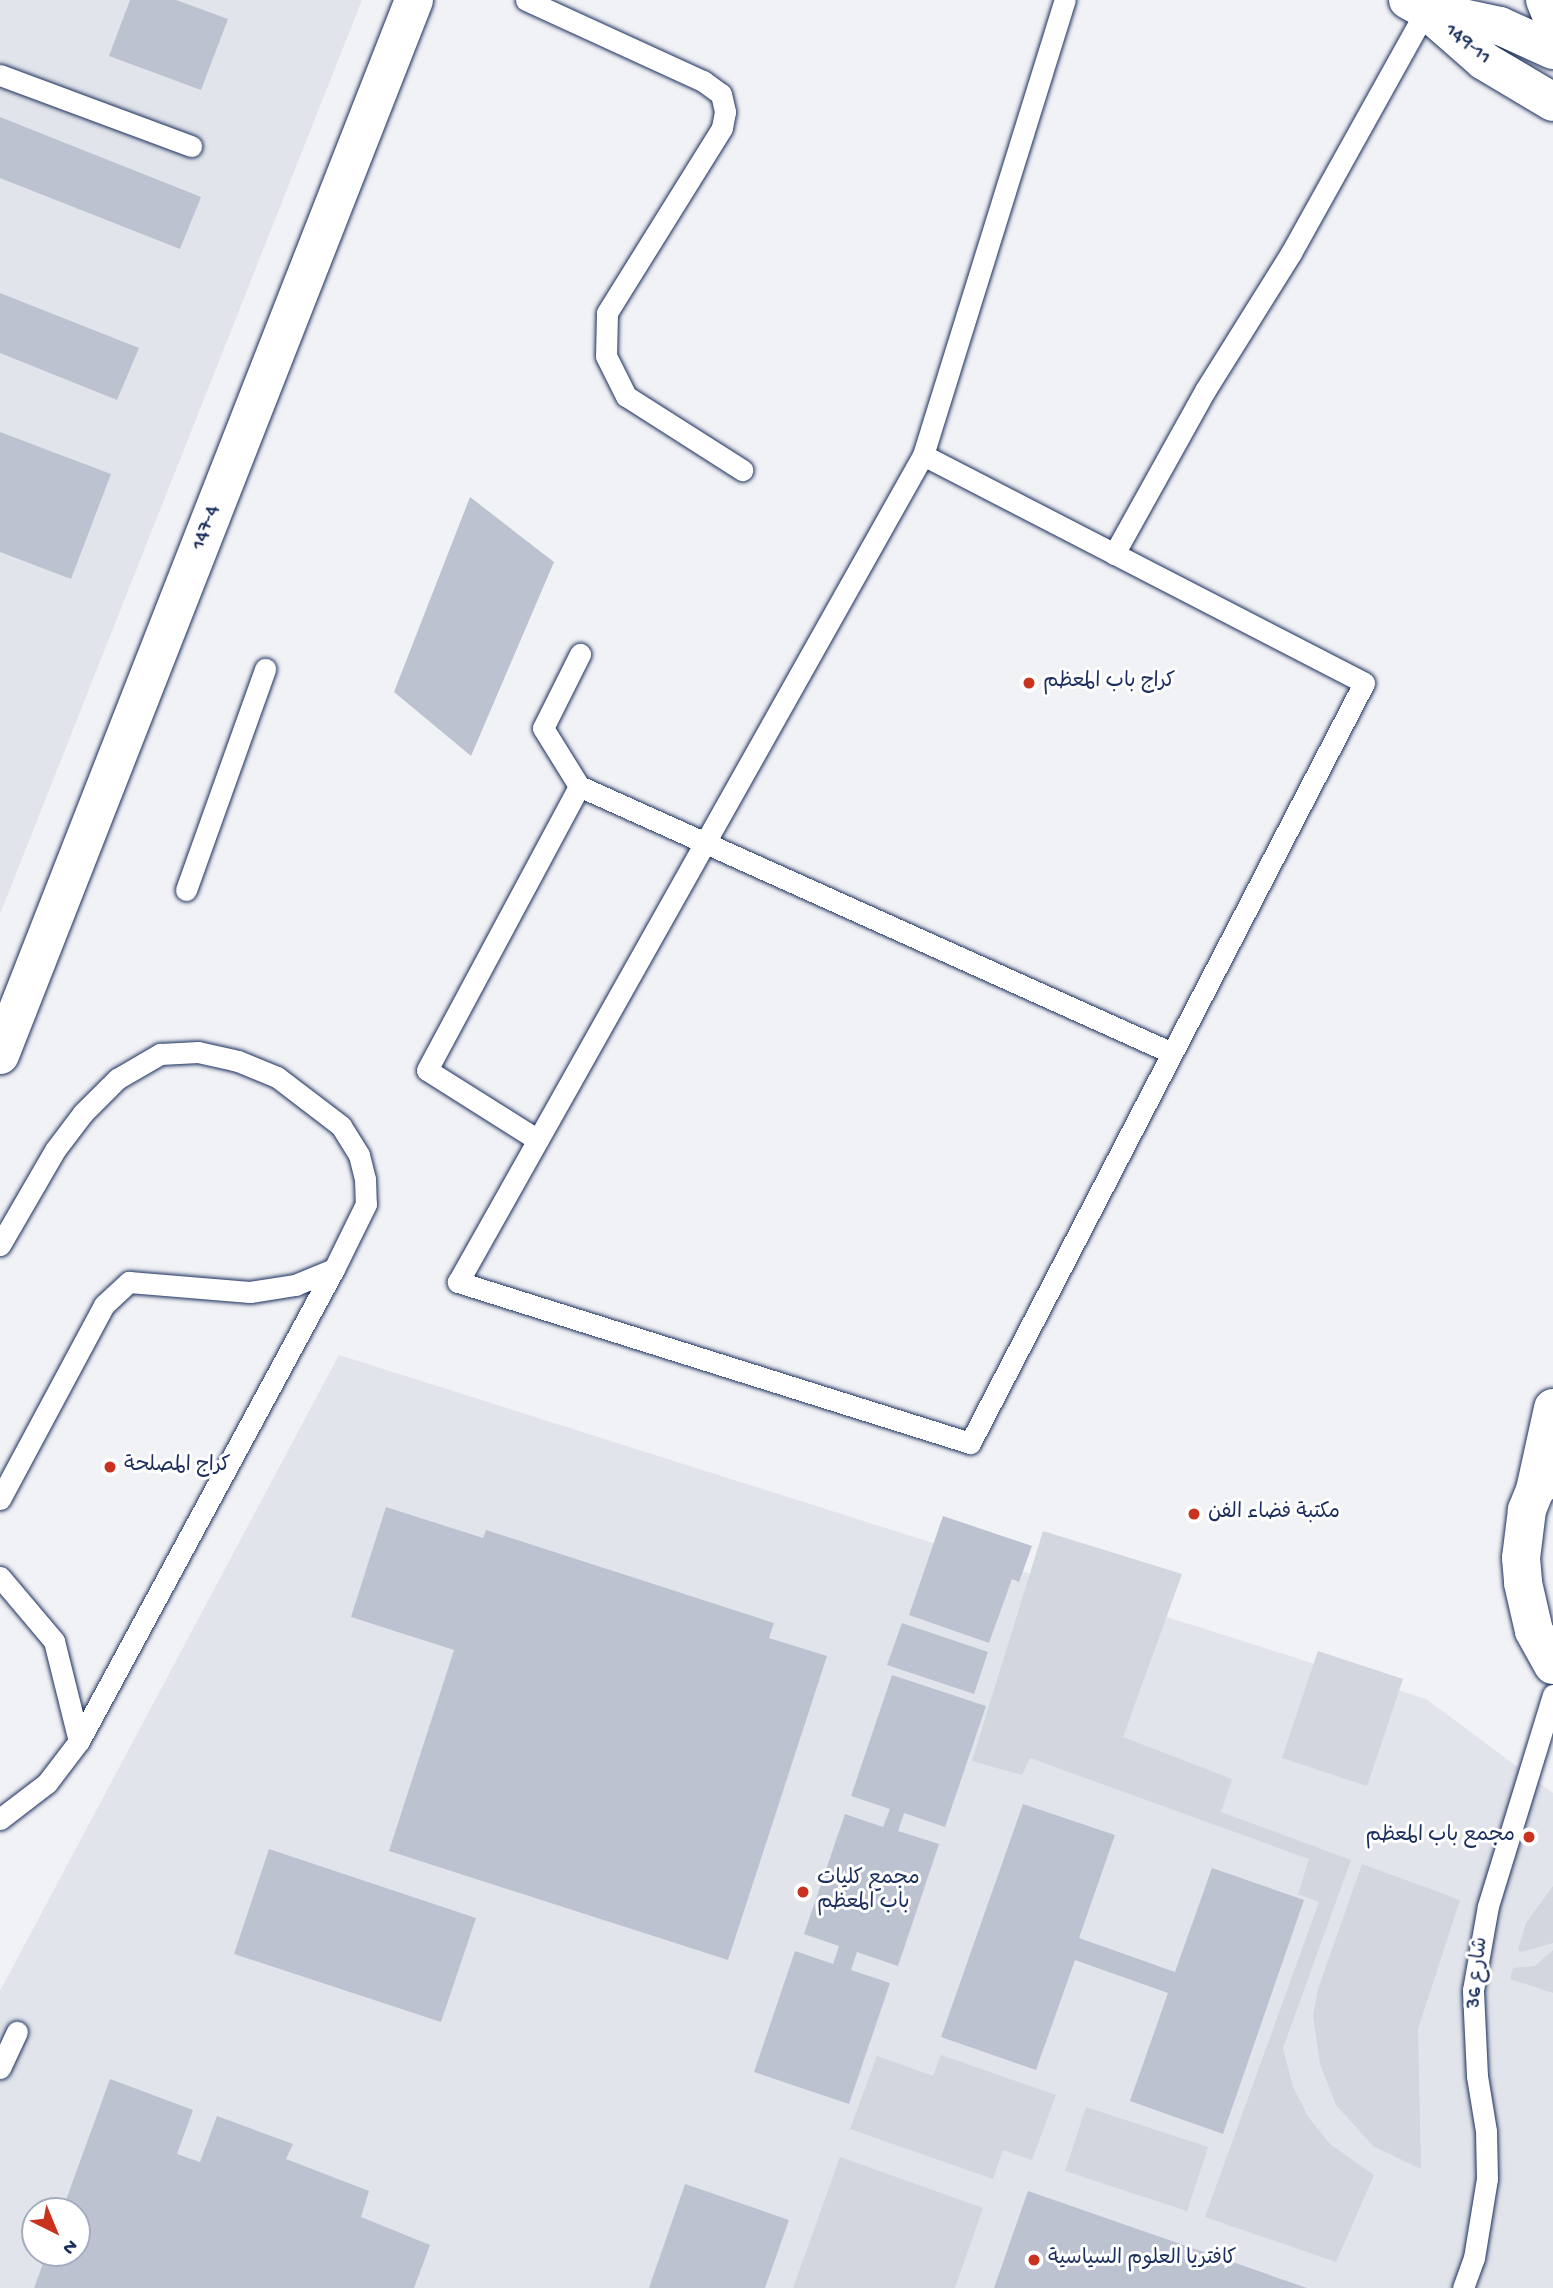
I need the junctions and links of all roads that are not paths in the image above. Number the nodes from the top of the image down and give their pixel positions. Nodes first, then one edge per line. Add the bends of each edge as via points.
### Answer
1 (414, 0) edge
2 (526, 0) edge
3 (1066, 0) edge
4 (1545, 0) edge
5 (1417, 5) edge
6 (1553, 20) edge
7 (1553, 50) edge
8 (0, 75) edge
9 (1553, 102) edge
10 (191, 146) dead end
11 (923, 455) junction
12 (742, 470) dead end
13 (1114, 554) junction
14 (580, 654) dead end
15 (265, 668) dead end
16 (579, 786) junction
17 (705, 843) junction
18 (186, 890) dead end
19 (1172, 1053) junction
20 (0, 1055) edge
21 (538, 1140) junction
22 (0, 1245) edge
23 (334, 1269) junction
24 (1553, 1408) edge
25 (1544, 1481) edge
26 (0, 1499) edge
27 (0, 1577) edge
28 (1553, 1665) edge
29 (1553, 1695) edge
30 (79, 1741) junction
31 (0, 1819) edge
32 (17, 2032) dead end
33 (0, 2068) edge
34 (1474, 2258) junction
35 (1463, 2288) edge
36 (1479, 2288) edge

1 - 20 street, 147-4
2 - 12 lane via 703,81 721,94 722,128 607,313 606,356 626,396
3 - 11 lane
4 - 6 street
5 - 7 street, 149-11 via 1500,26
5 - 9 street, 149-11 via 1484,61
5 - 13 lane via 1291,253 1206,389
8 - 10 lane
11 - 13 lane
11 - 17 lane
13 - 19 lane via 1364,683
14 - 16 lane via 543,728
15 - 18 lane
16 - 17 lane
16 - 21 lane via 427,1070
17 - 19 lane
17 - 21 lane
19 - 21 lane via 970,1443 458,1282
22 - 23 lane via 55,1150 117,1079 160,1054 198,1052 239,1061 277,1077 341,1126 359,1155 366,1204
23 - 26 lane via 295,1285 250,1292 129,1282 104,1305
23 - 30 lane
24 - 25 street
25 - 28 street via 1527,1510 1521,1558 1534,1631
27 - 30 lane via 54,1641
29 - 34 lane, شارع 36 via 1488,1906 1473,1990 1487,2179
30 - 31 lane via 47,1783
32 - 33 lane
34 - 35 lane, شارع 36
34 - 36 lane, شارع 36

